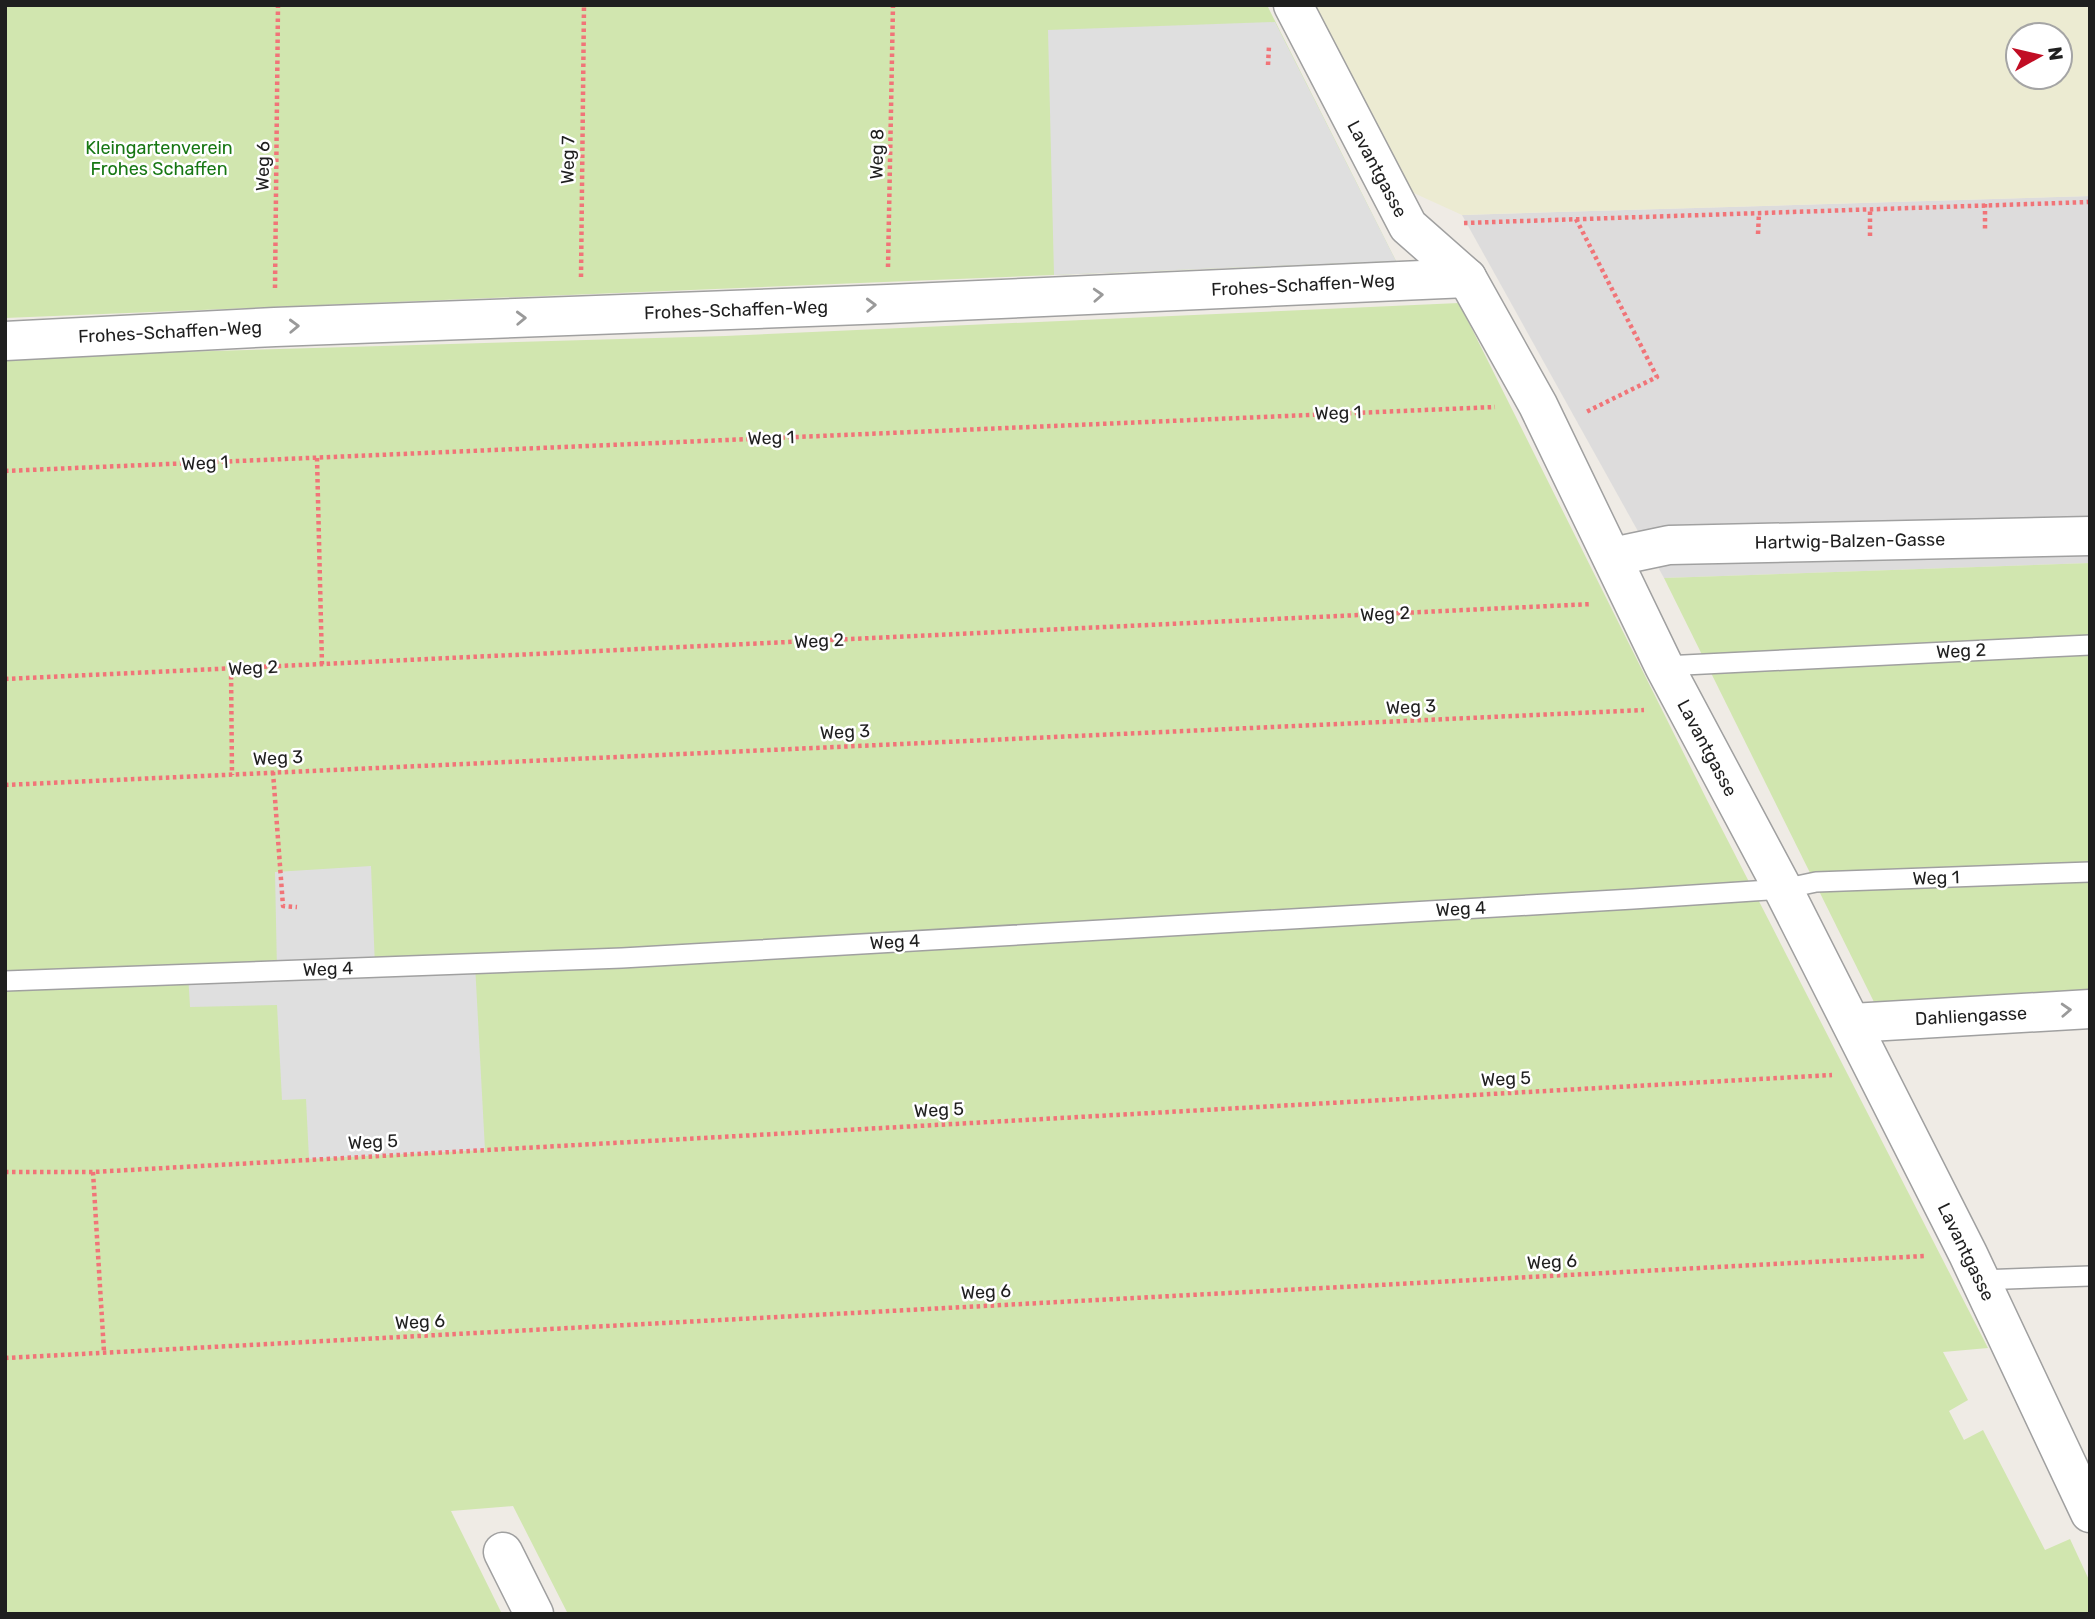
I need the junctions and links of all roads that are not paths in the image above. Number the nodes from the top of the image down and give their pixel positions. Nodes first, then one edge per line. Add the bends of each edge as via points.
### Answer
1 (1293, 5) edge
2 (1463, 274) junction
3 (5, 341) edge
4 (2090, 536) edge
5 (1612, 557) junction
6 (2090, 645) edge
7 (1664, 666) junction
8 (2090, 872) edge
9 (1783, 889) junction
10 (5, 981) edge
11 (2090, 1009) edge
12 (1852, 1023) junction
13 (1974, 1267) junction
14 (2090, 1276) edge
15 (2090, 1513) edge
16 (503, 1552) dead end
17 (534, 1614) edge

1 - 2 street, Lavantgasse via 1408,226
3 -> 2 street, Frohes-Schaffen-Weg via 888,304
2 - 5 street, Lavantgasse via 1544,417
4 - 5 street, Hartwig-Balzen-Gasse via 1669,545
5 - 7 street, Lavantgasse
6 - 7 lane, Weg 2
7 - 9 street, Lavantgasse
8 - 9 lane, Weg 1 via 1816,882
9 - 10 lane, Weg 4 via 622,958
9 - 12 street, Lavantgasse
12 -> 11 street, Dahliengasse
12 - 13 street, Lavantgasse
13 - 14 lane
13 - 15 street, Lavantgasse
16 - 17 street

